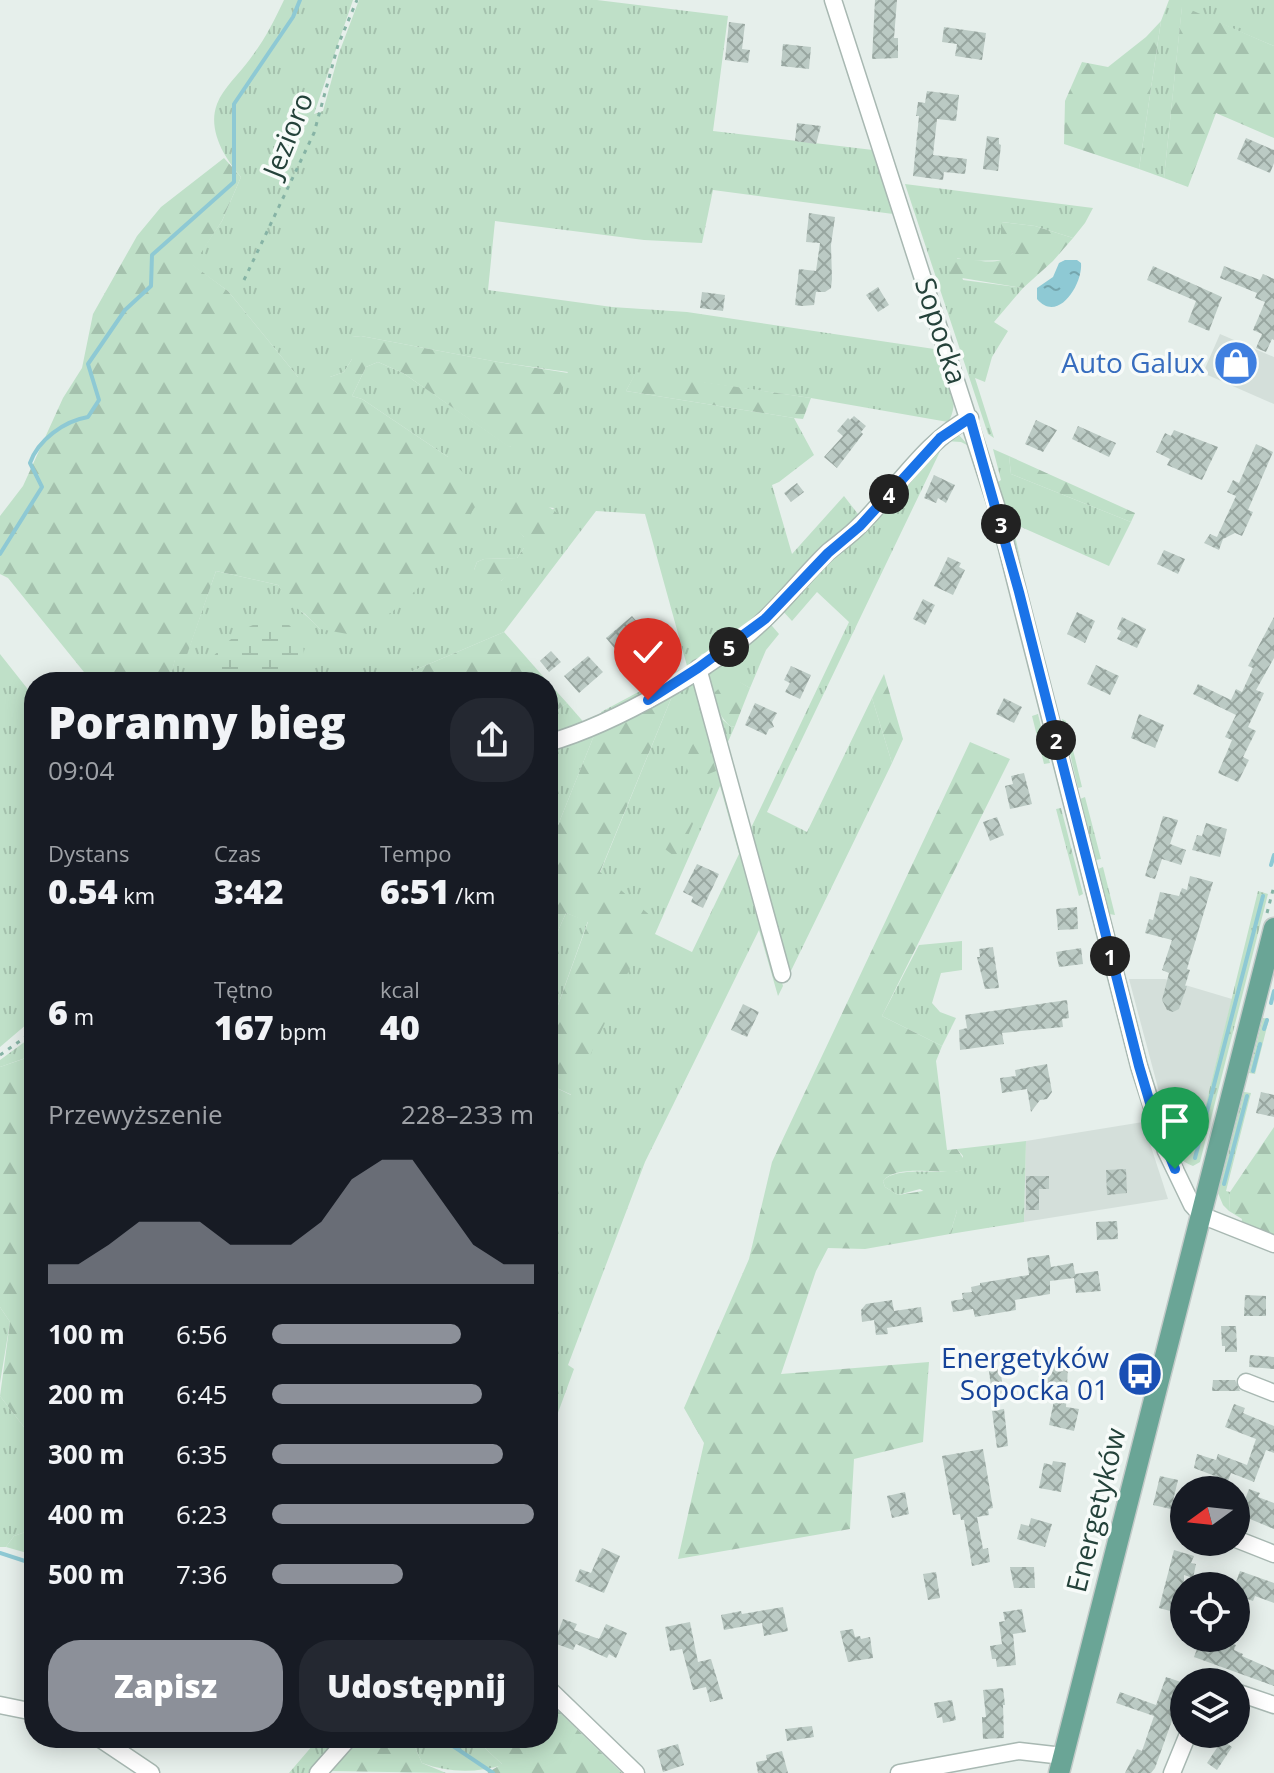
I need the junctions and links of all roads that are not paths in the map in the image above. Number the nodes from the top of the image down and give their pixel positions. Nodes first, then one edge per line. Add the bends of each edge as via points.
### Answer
1 (833, 0) edge
2 (970, 418) junction
3 (698, 668) junction
4 (558, 740) edge
5 (1274, 928) edge
6 (782, 974) dead end
7 (1201, 1215) junction
8 (1274, 1244) edge
9 (1246, 1382) dead end
10 (1274, 1393) edge
11 (1250, 1545) edge
12 (1274, 1554) edge
13 (1250, 1697) edge
14 (558, 1698) edge
15 (0, 1705) edge
16 (1274, 1705) edge
17 (24, 1710) edge
18 (114, 1748) edge
19 (340, 1748) edge
20 (1182, 1748) edge
21 (1061, 1765) edge
22 (151, 1773) edge
23 (318, 1773) edge
24 (636, 1773) edge
25 (899, 1773) edge
26 (1172, 1773) edge

1 - 2 street, Sopocka
2 - 3 street via 940,438 765,619
2 - 7 street, Sopocka via 1016,577 1139,1066 1166,1151
3 - 4 street via 648,700
3 - 6 street
5 - 7 main road, Energetyków
7 - 8 street
7 - 21 main road, Energetyków
9 - 10 street
11 - 12 street
13 - 16 street
14 - 24 street
15 - 17 street
18 - 22 street
19 - 23 street
20 - 26 street
21 - 25 street via 1019,1751

